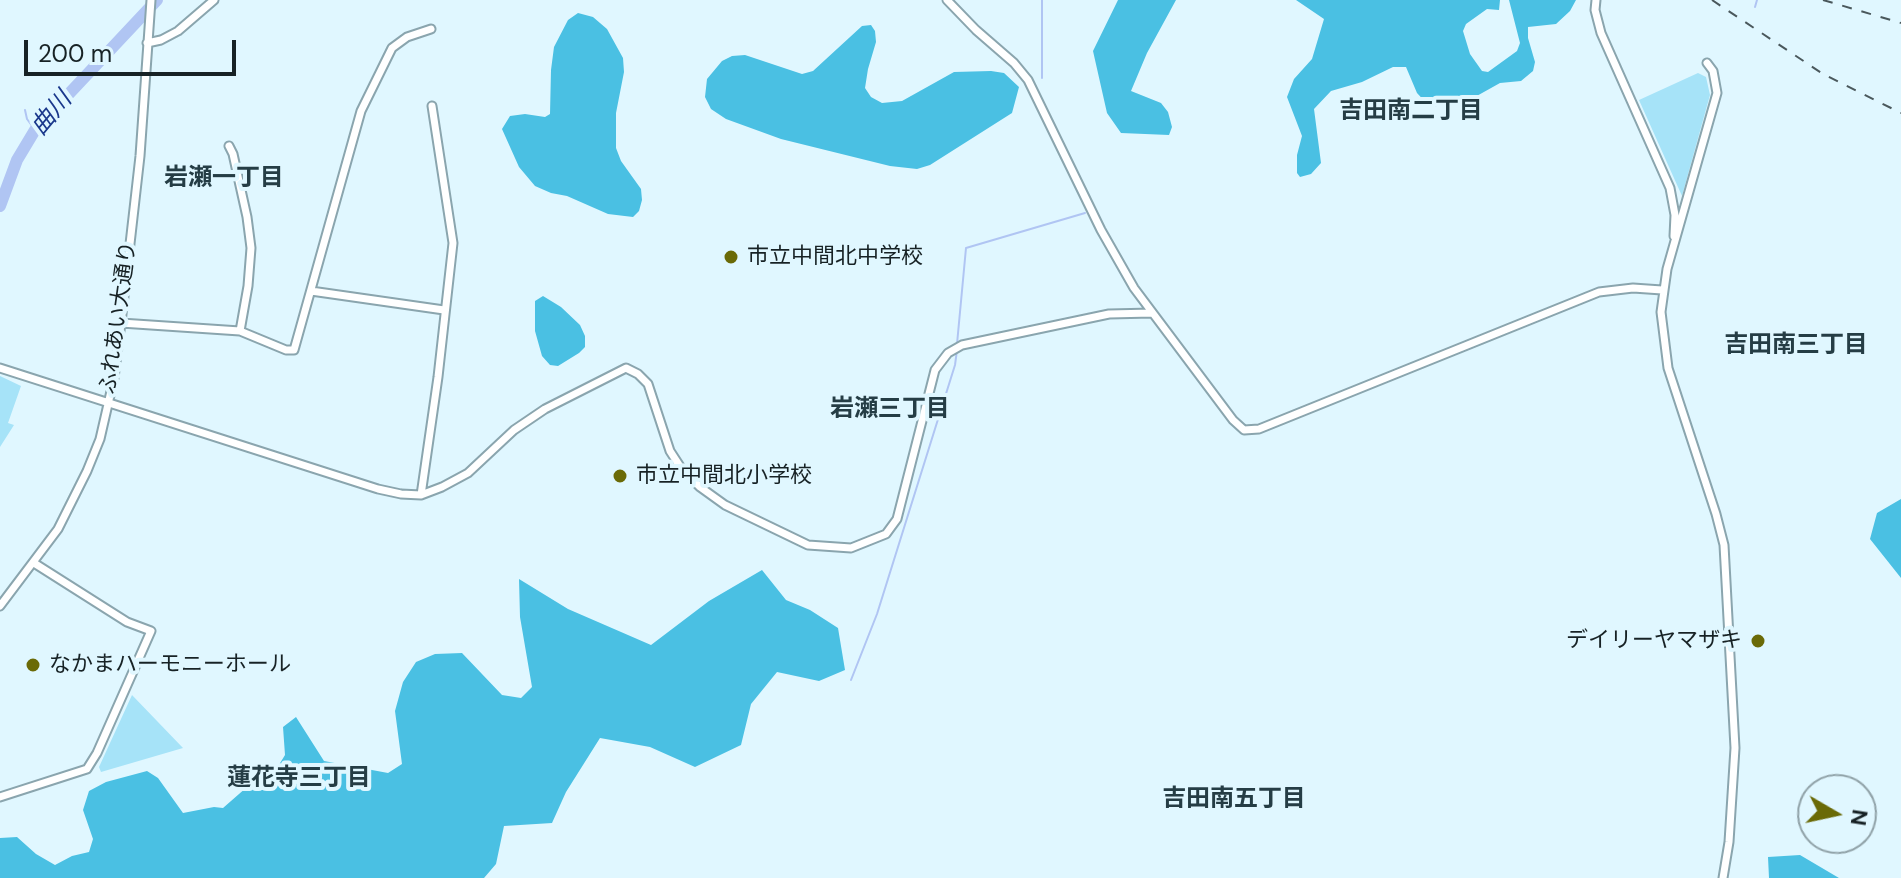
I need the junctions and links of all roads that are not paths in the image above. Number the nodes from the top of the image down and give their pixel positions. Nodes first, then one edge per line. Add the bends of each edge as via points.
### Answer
1 (151, 0) edge
2 (214, 0) edge
3 (947, 0) edge
4 (1596, 0) edge
5 (431, 29) dead end
6 (147, 43) junction
7 (1707, 63) dead end
8 (432, 106) dead end
9 (229, 146) dead end
10 (1673, 250) junction
11 (1662, 290) junction
12 (311, 291) junction
13 (444, 310) junction
14 (1152, 313) junction
15 (121, 323) junction
16 (240, 331) junction
17 (0, 368) edge
18 (108, 402) junction
19 (421, 495) junction
20 (34, 563) junction
21 (0, 606) edge
22 (0, 797) edge
23 (1723, 878) edge

1 - 6 street, ふれあい大通り
2 - 6 street via 178,31
3 - 14 street via 1028,80 1101,230
4 - 10 street via 1601,33 1670,188
5 - 12 street via 392,48 366,100
6 - 15 street, ふれあい大通り
7 - 10 street via 1717,93
8 - 13 street via 453,243
9 - 16 street via 251,248
10 - 11 street
11 - 14 street via 1599,292 1251,431 1233,420
11 - 23 street via 1661,331 1668,368 1724,545 1735,748
12 - 13 street
12 - 16 street via 294,350
13 - 19 street
14 - 19 street via 1109,314 962,345 948,353 935,370 897,519 886,534 851,548 808,545 725,505 700,487 670,451 648,384 626,368 545,409 468,473
15 - 16 street
15 - 18 street, ふれあい大通り
17 - 18 street
18 - 19 street via 378,489
18 - 20 street, ふれあい大通り via 87,471
20 - 21 street, ふれあい大通り
20 - 22 street via 127,622 151,631 87,769

